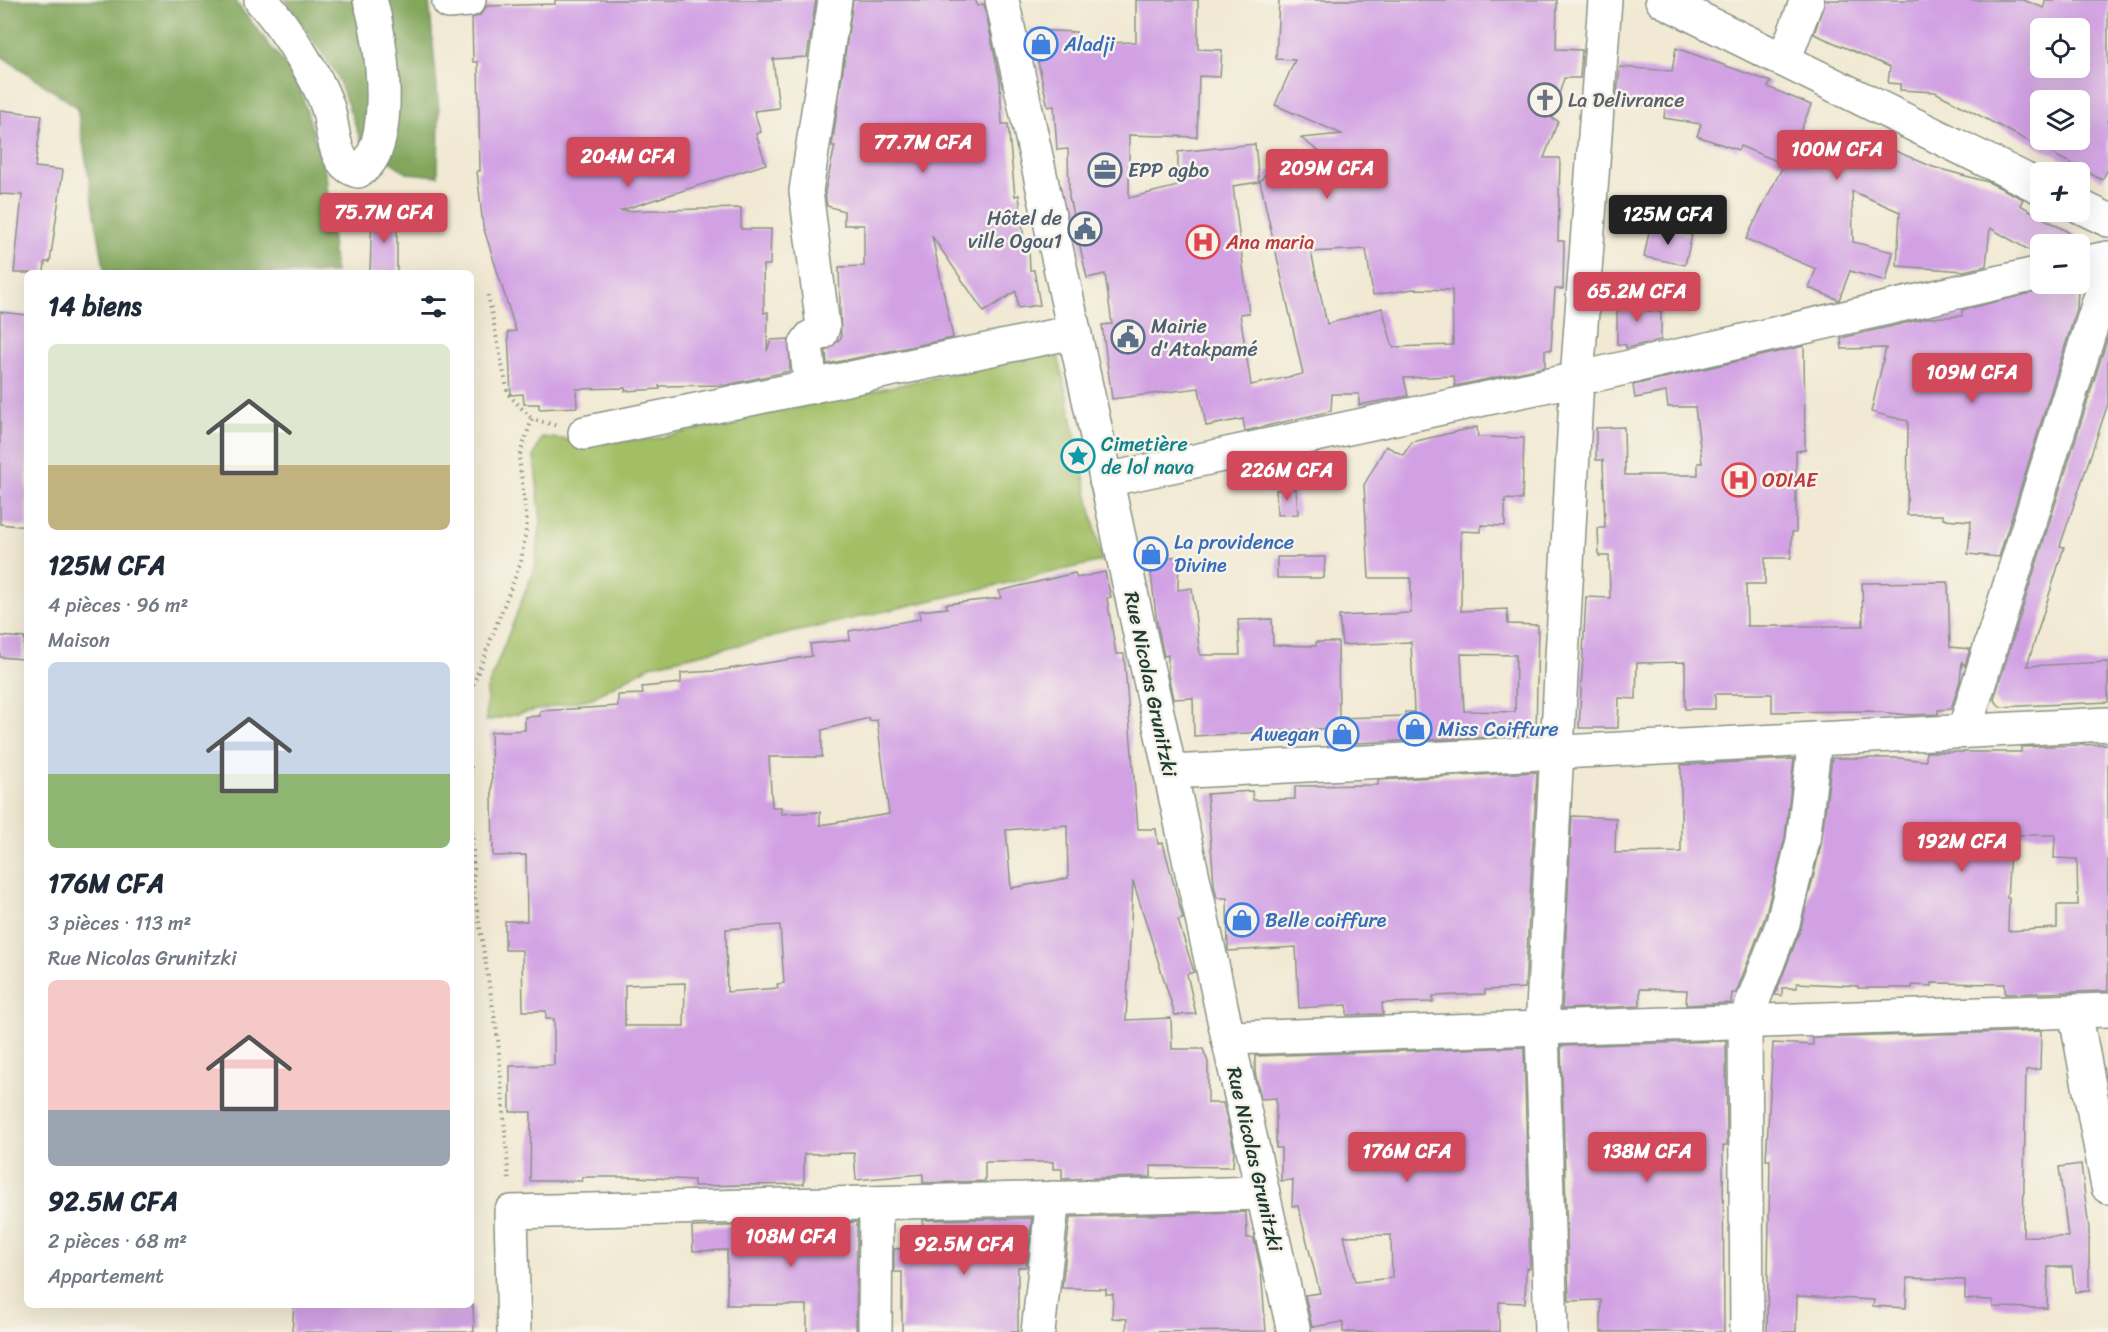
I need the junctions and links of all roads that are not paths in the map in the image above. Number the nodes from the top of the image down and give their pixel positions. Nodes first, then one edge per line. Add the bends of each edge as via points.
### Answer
1 (370, 0) edge
2 (836, 0) edge
3 (1002, 0) edge
4 (1605, 0) edge
5 (1662, 0) edge
6 (1808, 0) edge
7 (263, 1) edge
8 (1784, 60) junction
9 (2030, 182) edge
10 (2090, 211) edge
11 (2108, 220) edge
12 (2108, 258) edge
13 (2090, 262) edge
14 (2108, 273) edge
15 (2030, 275) edge
16 (1074, 332) junction
17 (1577, 380) junction
18 (811, 387) junction
19 (585, 433) road end
20 (1106, 480) junction
21 (2108, 724) edge
22 (1964, 731) junction
23 (1815, 739) junction
24 (1556, 752) junction
25 (1170, 772) junction
26 (2108, 1010) edge
27 (2075, 1011) junction
28 (1745, 1022) junction
29 (1542, 1028) junction
30 (1228, 1038) junction
31 (2108, 1187) edge
32 (1263, 1193) junction
33 (1053, 1198) junction
34 (876, 1203) junction
35 (514, 1332) edge
36 (875, 1332) edge
37 (1038, 1332) edge
38 (1294, 1332) edge
39 (1551, 1332) edge
40 (1747, 1332) edge

1 - 7 street via 379,32 383,73 381,115 376,152 370,163 358,171 346,166 340,156 322,94
2 - 18 street via 806,191 823,327 806,344
3 - 16 street, Rue Nicolas Grunitzki
4 - 17 street
5 - 8 street
6 - 8 street
8 - 9 street
10 - 11 street
12 - 13 street
14 - 22 street
15 - 17 street
16 - 18 street
16 - 20 street, Rue Nicolas Grunitzki
17 - 20 street
17 - 24 street
18 - 19 street
20 - 25 street, Rue Nicolas Grunitzki
21 - 22 street
22 - 23 street
23 - 24 street
23 - 28 street via 1803,841 1783,923
24 - 25 street
24 - 29 street
25 - 30 street, Rue Nicolas Grunitzki
26 - 27 street
27 - 28 street
27 - 31 street
28 - 29 street
28 - 40 street
29 - 30 street
29 - 39 street
30 - 32 street, Rue Nicolas Grunitzki
32 - 33 street
32 - 38 street, Rue Nicolas Grunitzki
33 - 34 street
33 - 37 street
34 - 35 street via 511,1212
34 - 36 street

